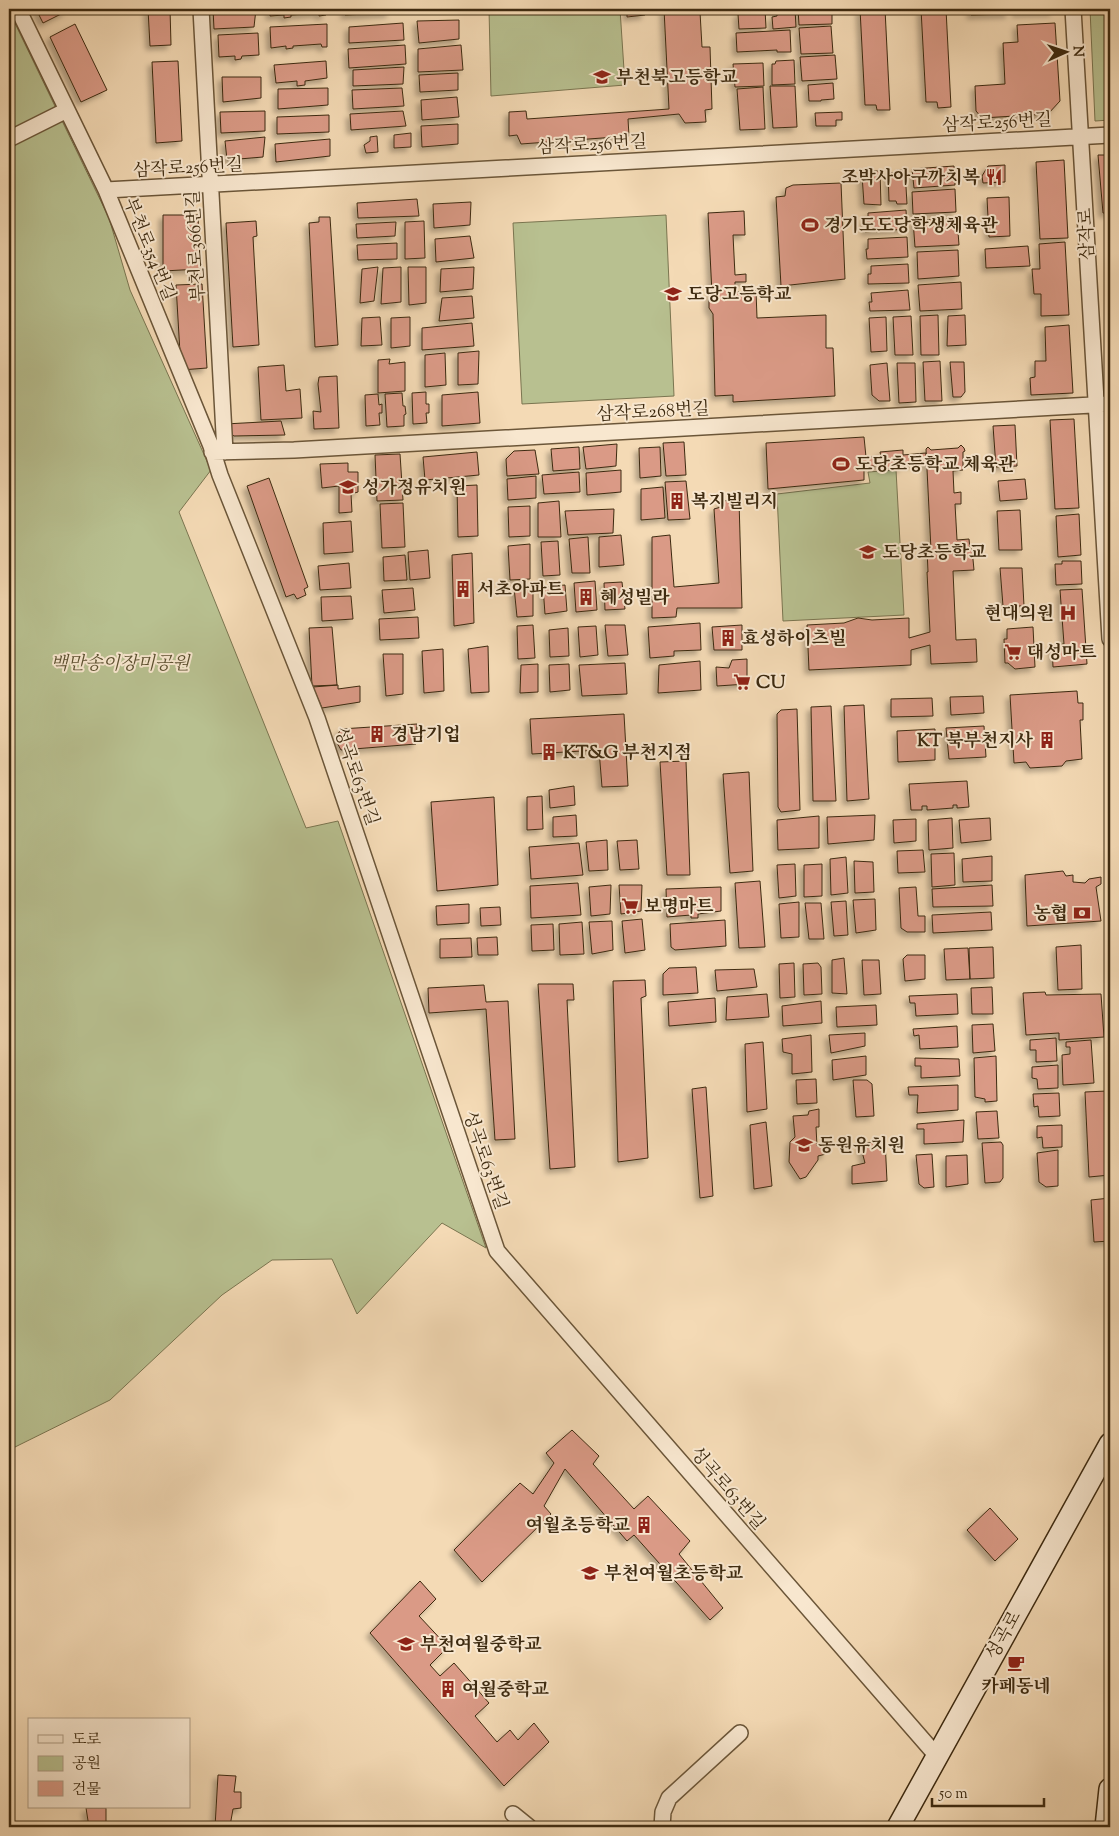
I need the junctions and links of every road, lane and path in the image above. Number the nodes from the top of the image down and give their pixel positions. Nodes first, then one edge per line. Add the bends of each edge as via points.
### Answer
1 (18, 9) edge
2 (201, 9) edge
3 (1073, 9) edge
4 (67, 110) junction
5 (1110, 135) edge
6 (1081, 136) junction
7 (9, 139) edge
8 (210, 184) junction
9 (106, 190) junction
10 (1103, 405) edge
11 (219, 452) junction
12 (1110, 639) edge
13 (1110, 1444) edge
14 (740, 1733) dead end
15 (936, 1756) junction
16 (1110, 1789) edge
17 (513, 1814) dead end
18 (529, 1827) edge
19 (662, 1827) edge
20 (898, 1827) edge
21 (1106, 1827) edge

1 - 4 street, 부천로354번길
2 - 8 street, 부천로366번길
3 - 6 street, 삼작로
4 - 7 street
4 - 9 street, 부천로354번길
5 - 6 street, 삼작로256번길
6 - 8 street, 삼작로256번길
6 - 10 street, 삼작로
8 - 9 street, 삼작로256번길
8 - 11 street, 부천로366번길
9 - 11 street, 부천로354번길 via 212,446
10 - 11 street, 삼작로268번길
10 - 12 street, 삼작로
11 - 15 street, 성곡로63번길 via 220,475 317,718 496,1251
13 - 15 street, 성곡로
14 - 19 street via 669,1798 663,1812
15 - 20 street, 성곡로
16 - 21 street
17 - 18 street

